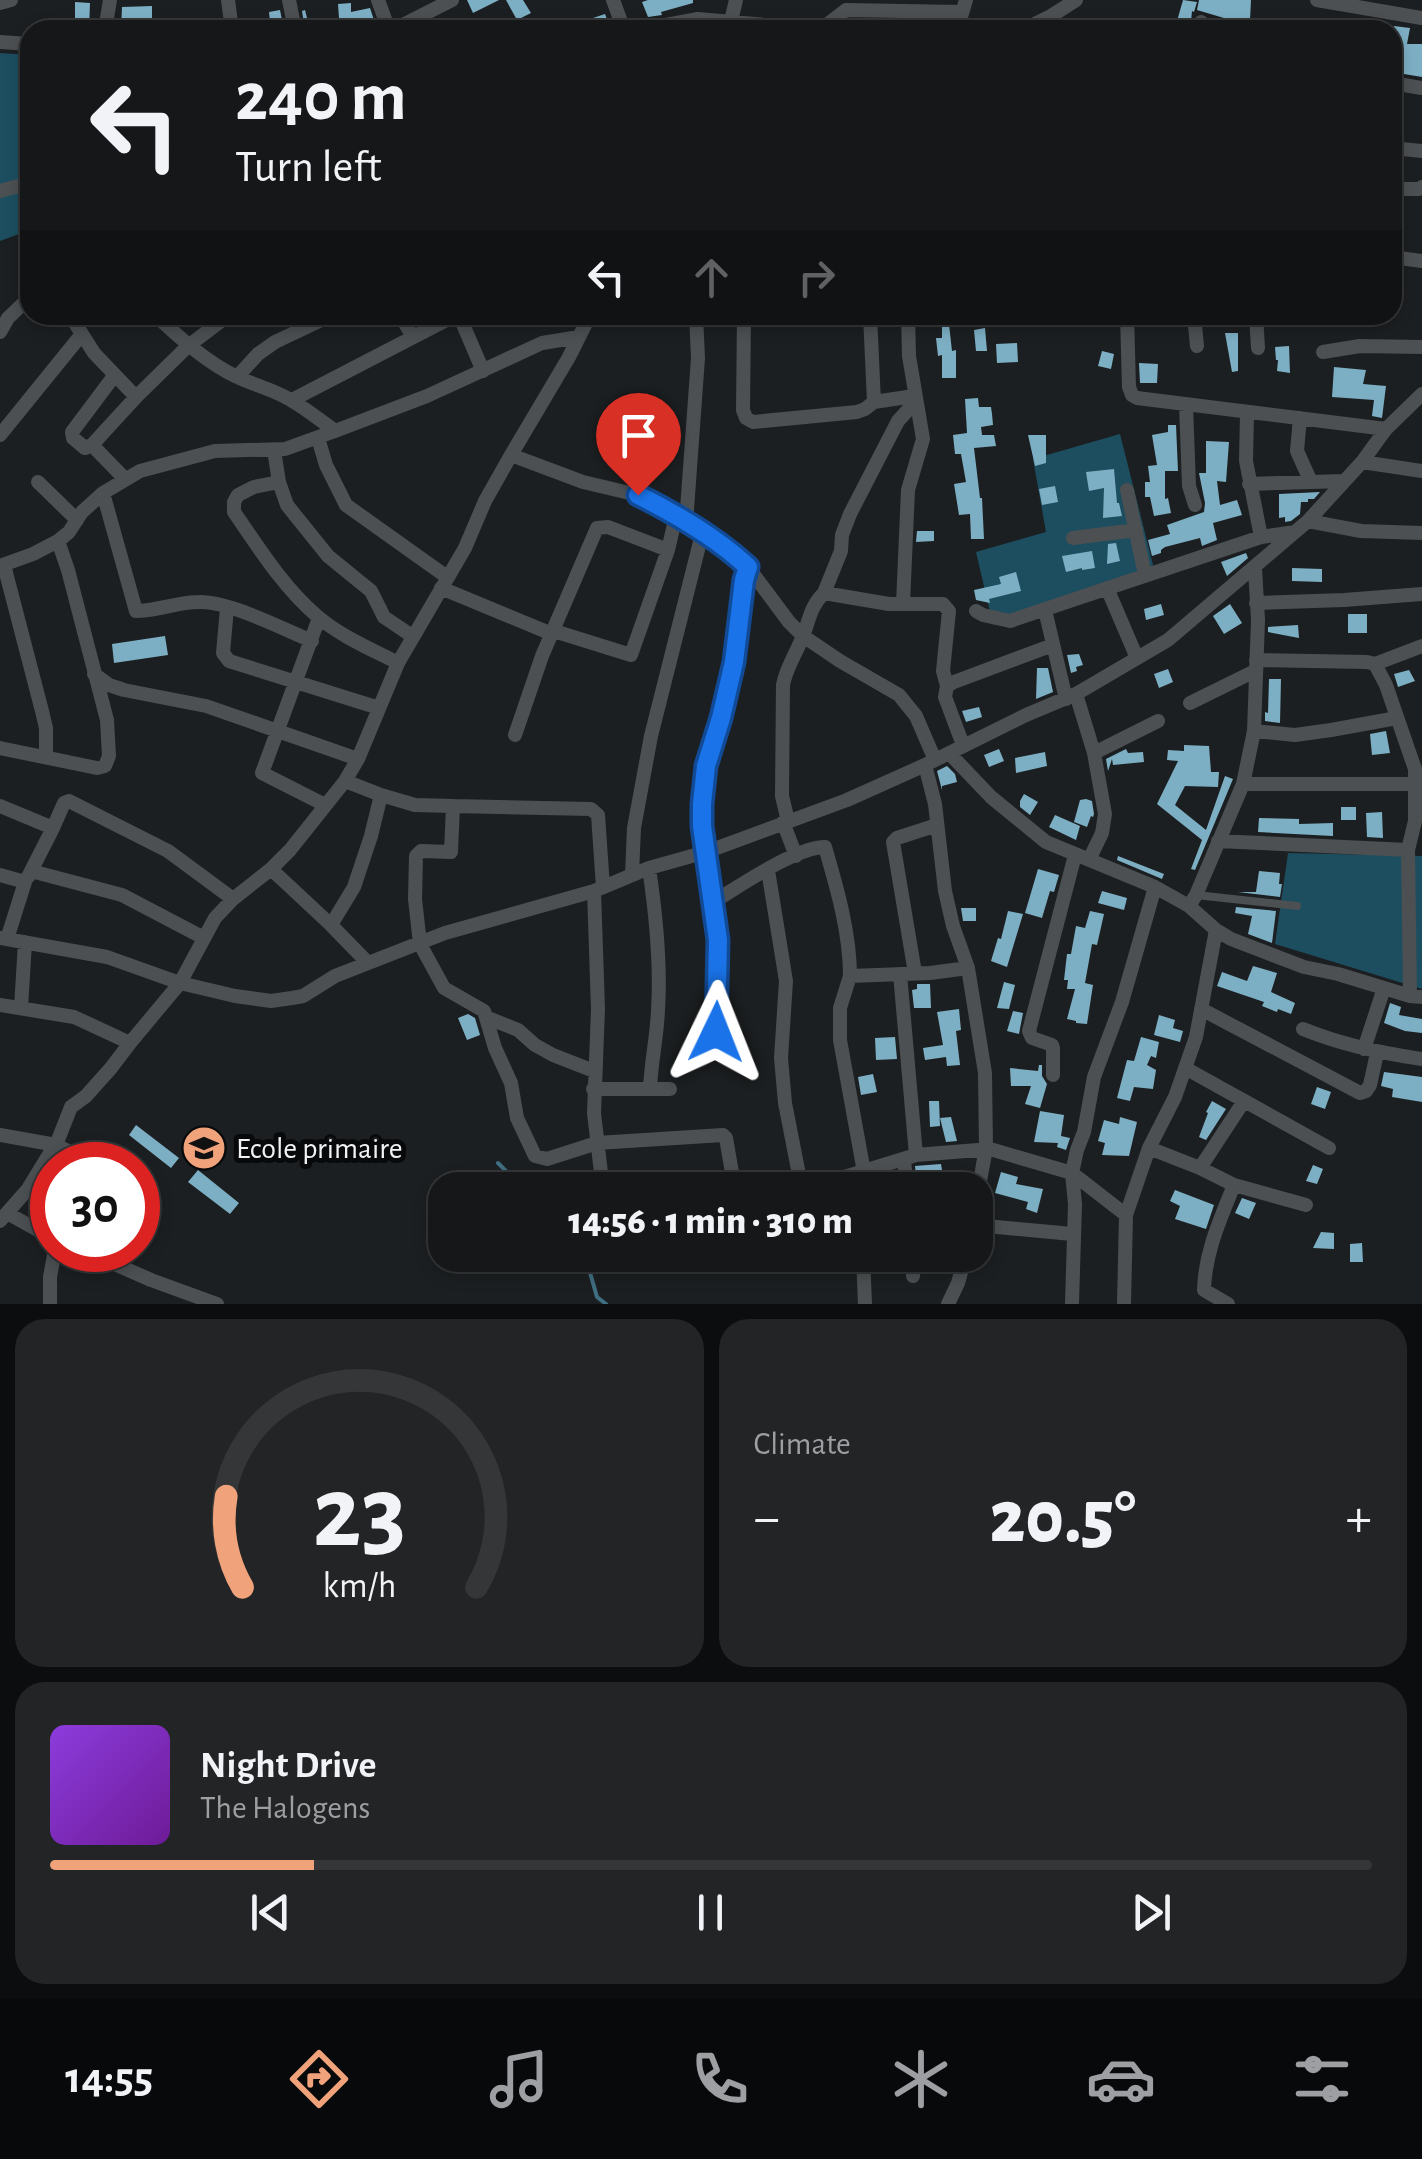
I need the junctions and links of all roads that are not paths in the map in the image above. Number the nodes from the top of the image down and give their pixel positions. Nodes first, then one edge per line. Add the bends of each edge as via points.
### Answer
1 (11, 0) edge
2 (452, 0) edge
3 (1076, 0) edge
4 (1317, 0) edge
5 (0, 3) edge
6 (964, 6) edge
7 (1422, 18) edge
8 (425, 20) edge
9 (832, 20) edge
10 (1043, 20) edge
11 (20, 307) edge
12 (76, 325) edge
13 (165, 325) edge
14 (216, 325) edge
15 (311, 325) edge
16 (406, 325) edge
17 (437, 325) edge
18 (462, 325) edge
19 (584, 325) edge
20 (696, 325) edge
21 (744, 325) edge
22 (870, 325) edge
23 (908, 325) edge
24 (1127, 325) edge
25 (1195, 325) edge
26 (1257, 325) edge
27 (0, 332) edge
28 (82, 334) junction
29 (579, 336) junction
30 (413, 337) junction
31 (188, 346) junction
32 (1197, 346) dead end
33 (1422, 346) edge
34 (1258, 348) dead end
35 (1323, 352) dead end
36 (483, 371) junction
37 (114, 376) junction
38 (237, 377) junction
39 (1422, 394) edge
40 (136, 397) junction
41 (915, 398) junction
42 (292, 400) junction
43 (874, 402) junction
44 (1186, 405) junction
45 (1247, 413) junction
46 (1300, 418) junction
47 (1386, 429) junction
48 (334, 431) junction
49 (0, 435) edge
50 (318, 438) junction
51 (92, 445) junction
52 (274, 450) junction
53 (511, 455) junction
54 (1362, 462) junction
55 (1422, 471) edge
56 (125, 479) junction
57 (1344, 481) junction
58 (38, 482) dead end
59 (279, 482) junction
60 (1311, 482) junction
61 (1249, 484) junction
62 (1127, 490) dead end
63 (103, 492) junction
64 (1195, 504) dead end
65 (77, 520) junction
66 (681, 520) junction
67 (1308, 521) junction
68 (1136, 530) junction
69 (1296, 532) junction
70 (1422, 533) edge
71 (702, 534) junction
72 (1261, 537) junction
73 (1073, 538) dead end
74 (58, 541) junction
75 (668, 550) junction
76 (2, 565) edge
77 (748, 567) junction
78 (1255, 568) junction
79 (1145, 574) junction
80 (444, 582) junction
81 (1107, 588) junction
82 (824, 593) junction
83 (1422, 594) edge
84 (1256, 603) junction
85 (903, 604) junction
86 (227, 608) junction
87 (976, 610) dead end
88 (1045, 610) junction
89 (319, 618) junction
90 (553, 632) junction
91 (412, 636) junction
92 (803, 636) junction
93 (312, 641) junction
94 (1053, 646) junction
95 (1422, 646) edge
96 (1137, 658) junction
97 (398, 662) junction
98 (1375, 664) junction
99 (1256, 666) junction
100 (94, 674) junction
101 (295, 683) junction
102 (947, 686) junction
103 (1071, 697) junction
104 (1190, 703) dead end
105 (380, 708) junction
106 (1397, 718) junction
107 (1158, 721) dead end
108 (278, 730) junction
109 (1254, 731) junction
110 (515, 735) dead end
111 (962, 745) junction
112 (0, 748) edge
113 (1094, 752) junction
114 (46, 757) junction
115 (936, 759) junction
116 (358, 760) junction
117 (1418, 774) edge
118 (345, 781) junction
119 (1244, 784) junction
120 (381, 795) junction
121 (0, 806) edge
122 (325, 806) junction
123 (453, 806) junction
124 (1419, 820) edge
125 (786, 822) junction
126 (937, 826) junction
127 (53, 828) junction
128 (1218, 841) junction
129 (1408, 850) junction
130 (706, 852) junction
131 (796, 856) junction
132 (1082, 858) junction
133 (649, 868) junction
134 (271, 869) junction
135 (768, 870) junction
136 (0, 875) edge
137 (632, 876) junction
138 (28, 877) junction
139 (1155, 887) junction
140 (598, 889) junction
141 (233, 899) junction
142 (1192, 900) junction
143 (714, 902) junction
144 (1297, 906) dead end
145 (331, 924) junction
146 (1216, 930) junction
147 (3, 938) edge
148 (204, 938) junction
149 (25, 942) junction
150 (420, 944) junction
151 (368, 963) junction
152 (968, 968) junction
153 (908, 973) junction
154 (850, 976) junction
155 (180, 983) junction
156 (1384, 988) junction
157 (1416, 996) edge
158 (0, 1004) edge
159 (21, 1008) junction
160 (1201, 1009) junction
161 (488, 1018) junction
162 (1303, 1029) dead end
163 (716, 1032) dead end
164 (130, 1043) junction
165 (1370, 1051) junction
166 (1422, 1059) edge
167 (1184, 1068) junction
168 (594, 1071) junction
169 (1053, 1075) dead end
170 (650, 1089) junction
171 (670, 1089) dead end
172 (594, 1090) junction
173 (1244, 1101) junction
174 (0, 1135) edge
175 (44, 1142) edge
176 (57, 1142) edge
177 (597, 1143) junction
178 (1150, 1148) junction
179 (1329, 1148) dead end
180 (910, 1158) junction
181 (1200, 1168) junction
182 (601, 1172) edge
183 (732, 1172) edge
184 (798, 1172) edge
185 (864, 1172) joint
186 (909, 1172) edge
187 (982, 1172) edge
188 (1072, 1173) junction
189 (1234, 1185) junction
190 (30, 1186) edge
191 (1306, 1204) dead end
192 (1126, 1215) junction
193 (3, 1217) edge
194 (993, 1227) edge
195 (30, 1229) edge
196 (1072, 1234) junction
197 (51, 1272) edge
198 (133, 1272) edge
199 (864, 1272) edge
200 (913, 1272) edge
201 (961, 1272) edge
202 (913, 1276) dead end
203 (53, 1303) edge
204 (211, 1303) edge
205 (865, 1304) edge
206 (948, 1304) edge
207 (1072, 1304) edge
208 (1124, 1304) edge
209 (1228, 1304) edge

1 - 5 street
2 - 8 street
3 - 10 street
4 - 7 street
6 - 9 street via 846,10
11 - 27 street
12 - 28 street
13 - 31 street
14 - 31 street
15 - 38 street via 275,342
16 - 30 street
17 - 30 street
18 - 36 street
19 - 29 street
20 - 66 street
21 - 43 street via 746,418 857,412
22 - 43 street
23 - 41 street
24 - 44 street via 1130,392
25 - 32 street
26 - 34 street
28 - 37 street
28 - 49 street
29 - 36 street via 542,343
29 - 53 street
30 - 42 street
31 - 38 street
31 - 40 street
33 - 35 street
36 - 48 street
37 - 40 street
37 - 51 street via 72,432 86,448
38 - 42 street
39 - 47 street
40 - 51 street
41 - 43 street
41 - 82 street via 850,514
41 - 85 street via 923,439 908,490
42 - 48 street
44 - 45 street
44 - 64 street
45 - 46 street
45 - 61 street
46 - 47 street
46 - 60 street via 1297,451
47 - 54 street
48 - 50 street
50 - 52 street
50 - 80 street via 352,512
51 - 56 street
52 - 56 street via 215,451
52 - 59 street
53 - 66 street via 638,495
53 - 80 street
54 - 55 street
54 - 57 street
56 - 63 street
57 - 60 street
57 - 67 street
58 - 65 street
59 - 89 street via 238,494 234,512
59 - 91 street via 287,505 328,556 371,591 390,623
60 - 61 street
61 - 72 street
62 - 68 street
63 - 65 street
63 - 86 street via 136,611 205,601
65 - 74 street
66 - 71 street
66 - 75 street
67 - 69 street
67 - 70 street via 1361,532
68 - 73 street
68 - 79 street
69 - 72 street
69 - 78 street
71 - 77 street
71 - 137 street via 651,736
72 - 79 street
74 - 76 street
74 - 100 street
75 - 90 street via 597,528
75 - 90 street via 631,655
76 - 114 street via 46,728
77 - 92 street
77 - 130 street via 734,662 706,766
78 - 84 street
78 - 96 street
79 - 81 street
80 - 90 street
80 - 91 street
81 - 88 street
81 - 96 street
82 - 85 street
82 - 92 street
83 - 84 street
84 - 99 street
85 - 102 street via 943,604 949,611
86 - 93 street
86 - 101 street via 225,658
87 - 88 street via 1010,621
88 - 94 street
89 - 93 street
89 - 97 street
90 - 110 street
91 - 97 street
92 - 115 street via 899,695
92 - 125 street via 782,693
93 - 101 street
94 - 102 street
94 - 103 street
95 - 98 street
96 - 103 street
97 - 105 street
98 - 99 street
98 - 106 street
99 - 104 street
99 - 109 street
100 - 108 street via 124,690 206,706
100 - 114 street via 107,720 104,766
101 - 105 street
101 - 108 street
102 - 111 street
103 - 111 street
103 - 113 street
105 - 116 street
106 - 109 street via 1294,734
106 - 117 street
107 - 113 street
108 - 116 street
108 - 122 street via 262,774
109 - 119 street
111 - 115 street
112 - 114 street
113 - 132 street via 1105,814 1102,833
115 - 125 street
115 - 126 street via 931,784
115 - 132 street via 1046,842
116 - 118 street
117 - 119 street
117 - 124 street
118 - 120 street
118 - 122 street
119 - 128 street
120 - 123 street via 415,806
120 - 145 street via 354,887
121 - 127 street
122 - 134 street
123 - 140 street via 592,808 598,815
123 - 150 street via 452,852 416,856
124 - 129 street
125 - 130 street
125 - 131 street
126 - 152 street via 949,908
126 - 153 street via 893,842
127 - 138 street
127 - 141 street via 69,801 168,851
128 - 129 street
128 - 142 street
129 - 157 street
130 - 133 street
130 - 143 street
131 - 135 street
131 - 154 street via 825,847
132 - 139 street
132 - 169 street via 1029,1030 1054,1048
133 - 137 street
133 - 170 street via 659,979
134 - 141 street
134 - 145 street
135 - 143 street
135 - 184 street via 786,980 784,1103
136 - 138 street
137 - 140 street
138 - 147 street
138 - 148 street via 125,896
139 - 142 street
139 - 188 street via 1094,1077
140 - 150 street
140 - 168 street
141 - 148 street
142 - 144 lane
142 - 146 street
143 - 163 street
145 - 151 street
146 - 156 street via 1304,967
146 - 160 street
147 - 149 street
148 - 155 street
149 - 155 street via 107,957
149 - 159 street
150 - 151 street
150 - 161 street via 444,988
151 - 155 street via 303,996 271,1001
152 - 153 street
152 - 187 street via 987,1091
153 - 154 street
153 - 180 street
154 - 185 street via 840,1040
155 - 164 street
156 - 157 street
156 - 165 street
158 - 159 street
159 - 164 street via 74,1018
160 - 165 street via 1360,1093 1370,1086
160 - 167 street
161 - 168 street
161 - 177 street via 534,1156 547,1159
162 - 165 street
164 - 176 street via 71,1107
165 - 166 street
167 - 173 street
167 - 178 street
168 - 172 street
170 - 171 street
170 - 172 street
172 - 177 street
173 - 179 street
173 - 181 street
174 - 175 street
177 - 182 street
177 - 183 street via 723,1135
178 - 181 street
178 - 192 street
180 - 185 street
180 - 186 street
180 - 188 street via 990,1149
181 - 189 street
188 - 192 street
188 - 196 street
189 - 191 street
189 - 209 street via 1204,1272 1204,1290
190 - 193 street
192 - 208 street
193 - 195 street
194 - 196 street
196 - 207 street
197 - 203 street
198 - 204 street
199 - 205 street
200 - 202 street
201 - 206 street

